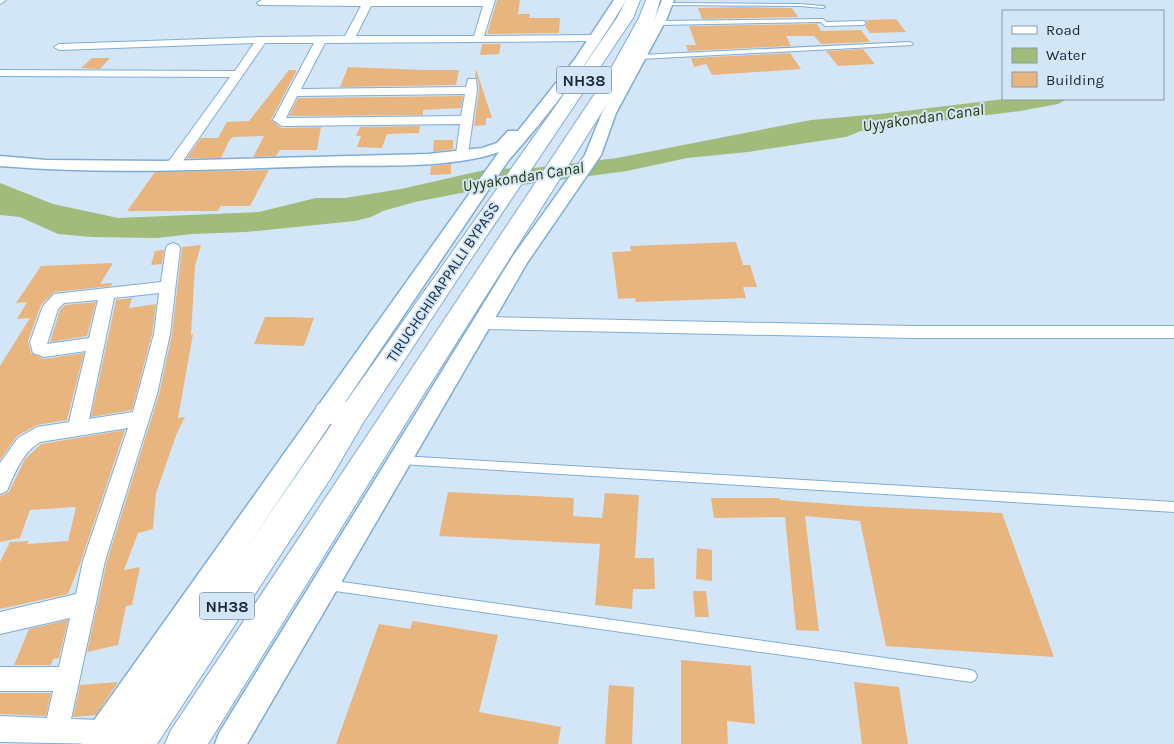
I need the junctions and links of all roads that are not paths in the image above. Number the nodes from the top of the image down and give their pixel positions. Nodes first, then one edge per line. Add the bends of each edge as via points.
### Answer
1 (620, 0) edge
2 (633, 0) edge
3 (369, 1) edge
4 (490, 1) edge
5 (662, 1) edge
6 (262, 3) dead end
7 (823, 7) dead end
8 (658, 23) junction
9 (863, 23) dead end
10 (595, 38) junction
11 (349, 39) junction
12 (262, 40) junction
13 (321, 40) junction
14 (478, 40) junction
15 (910, 44) dead end
16 (60, 46) dead end
17 (640, 57) junction
18 (0, 73) edge
19 (238, 74) junction
20 (293, 93) junction
21 (549, 103) junction
22 (467, 120) junction
23 (462, 154) junction
24 (0, 162) edge
25 (173, 165) junction
26 (173, 248) dead end
27 (168, 287) junction
28 (107, 294) junction
29 (483, 323) junction
30 (1174, 332) edge
31 (96, 343) junction
32 (340, 413) junction
33 (140, 418) junction
34 (77, 428) junction
35 (401, 460) junction
36 (0, 485) edge
37 (1174, 507) edge
38 (325, 585) junction
39 (85, 603) junction
40 (0, 623) edge
41 (971, 676) dead end
42 (0, 679) edge
43 (68, 679) junction
44 (0, 730) edge
45 (56, 732) junction
46 (111, 740) edge
47 (184, 744) edge
48 (230, 744) edge

1 - 10 street
2 - 32 highway, TIRUCHCHIRAPPALLI BYPASS / NH38 via 591,70 376,382
3 - 4 street
3 - 6 street
3 - 11 street
4 - 14 street
5 - 7 lane
5 - 8 street
5 - 47 highway, TIRUCHCHIRAPPALLI BYPASS / NH38 via 647,18 617,74
8 - 9 lane via 823,20 825,24
8 - 17 street
10 - 14 street
10 - 21 street
11 - 13 street
11 - 14 street
12 - 13 street
12 - 16 street
12 - 19 street
13 - 20 street
15 - 17 lane
17 - 29 street via 609,113 593,155 520,260
18 - 19 street
19 - 25 street
20 - 22 street via 472,86
20 - 22 street via 279,120 282,122
21 - 23 street via 502,146
21 - 32 street via 502,158
22 - 23 street
23 - 25 street via 418,159
24 - 25 street
26 - 27 street
27 - 28 street
27 - 33 street via 162,334
28 - 31 street
28 - 31 street via 60,298 51,306 38,342 44,351
29 - 30 street via 912,332
29 - 35 street
31 - 34 street
32 - 46 street
32 - 46 highway, NH38 via 321,467
33 - 34 street
33 - 39 street via 94,561
34 - 36 street via 30,438
35 - 37 lane
35 - 38 street
38 - 41 lane
38 - 48 street
39 - 40 street
39 - 43 street
42 - 43 street
43 - 45 street
44 - 45 street
45 - 46 street

